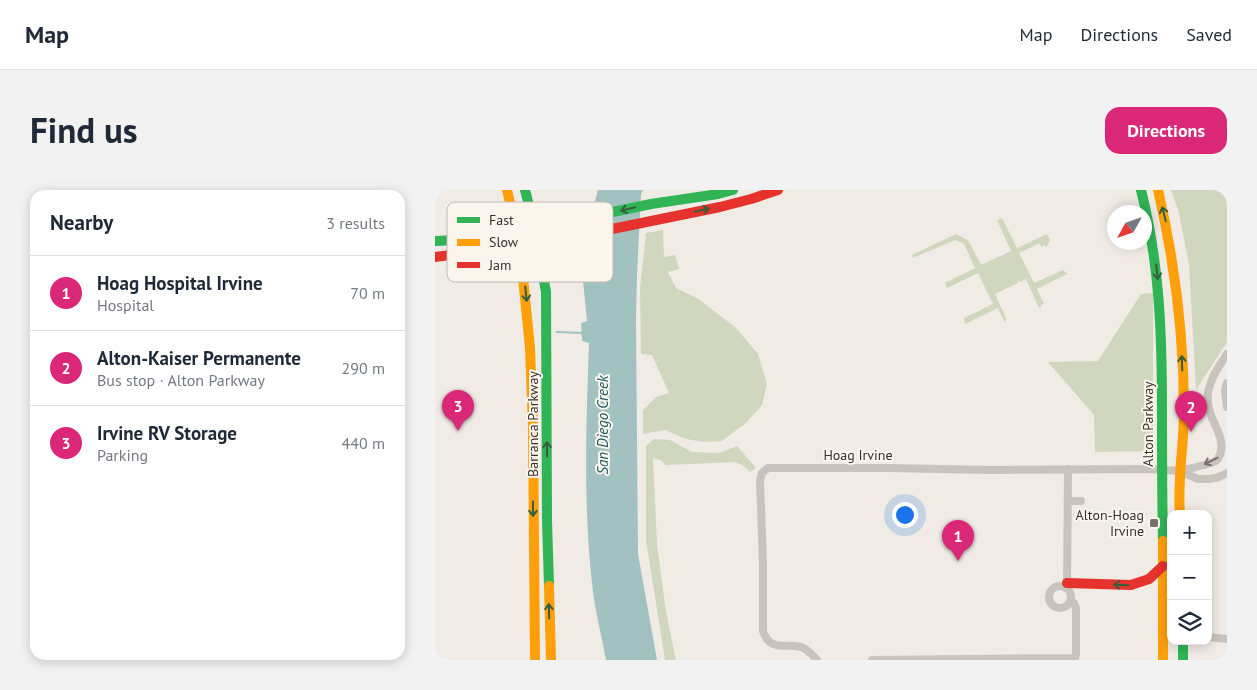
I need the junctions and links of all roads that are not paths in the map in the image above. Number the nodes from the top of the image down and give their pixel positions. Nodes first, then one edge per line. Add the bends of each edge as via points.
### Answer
1 (733, 190) edge
2 (778, 190) edge
3 (1141, 190) edge
4 (1158, 190) edge
5 (613, 212) edge
6 (613, 228) edge
7 (524, 282) edge
8 (544, 282) edge
9 (1227, 354) edge
10 (1227, 383) edge
11 (1227, 407) edge
12 (1068, 469) junction
13 (1162, 469) junction
14 (1180, 471) junction
15 (1227, 473) edge
16 (1068, 501) junction
17 (1081, 501) dead end
18 (1179, 510) edge
19 (1163, 566) junction
20 (1067, 586) junction
21 (1070, 601) junction
22 (1212, 637) edge
23 (1227, 639) edge
24 (1183, 645) edge
25 (535, 660) edge
26 (551, 660) edge
27 (817, 660) edge
28 (872, 660) edge
29 (1163, 660) edge
30 (1183, 660) edge

1 -> 5 main road
6 -> 2 main road via 729,205
3 -> 13 main road, Alton Parkway via 1160,293
14 -> 4 main road via 1184,415 1181,331 1168,230
7 -> 25 main road, Barranca Parkway via 533,422
26 -> 8 main road, Barranca Parkway
9 -> 14 street via 1214,374 1209,392 1209,411 1224,448 1216,461
10 - 11 street
12 - 13 street, Hoag Irvine
12 - 16 street
12 - 27 street, Hoag Irvine via 766,469 760,480 763,632 771,643 801,647
13 - 14 street, Hoag Irvine
13 - 19 main road, Alton Parkway
14 - 15 street via 1198,479
14 - 18 main road
16 - 17 street
16 - 20 street
19 -> 20 main road via 1152,578 1140,584
19 - 29 main road, Alton Parkway
20 - 21 street
20 - 21 street via 1054,588 1049,597 1058,607
21 - 28 street via 1076,608 1075,658
22 - 23 street
24 - 30 main road

